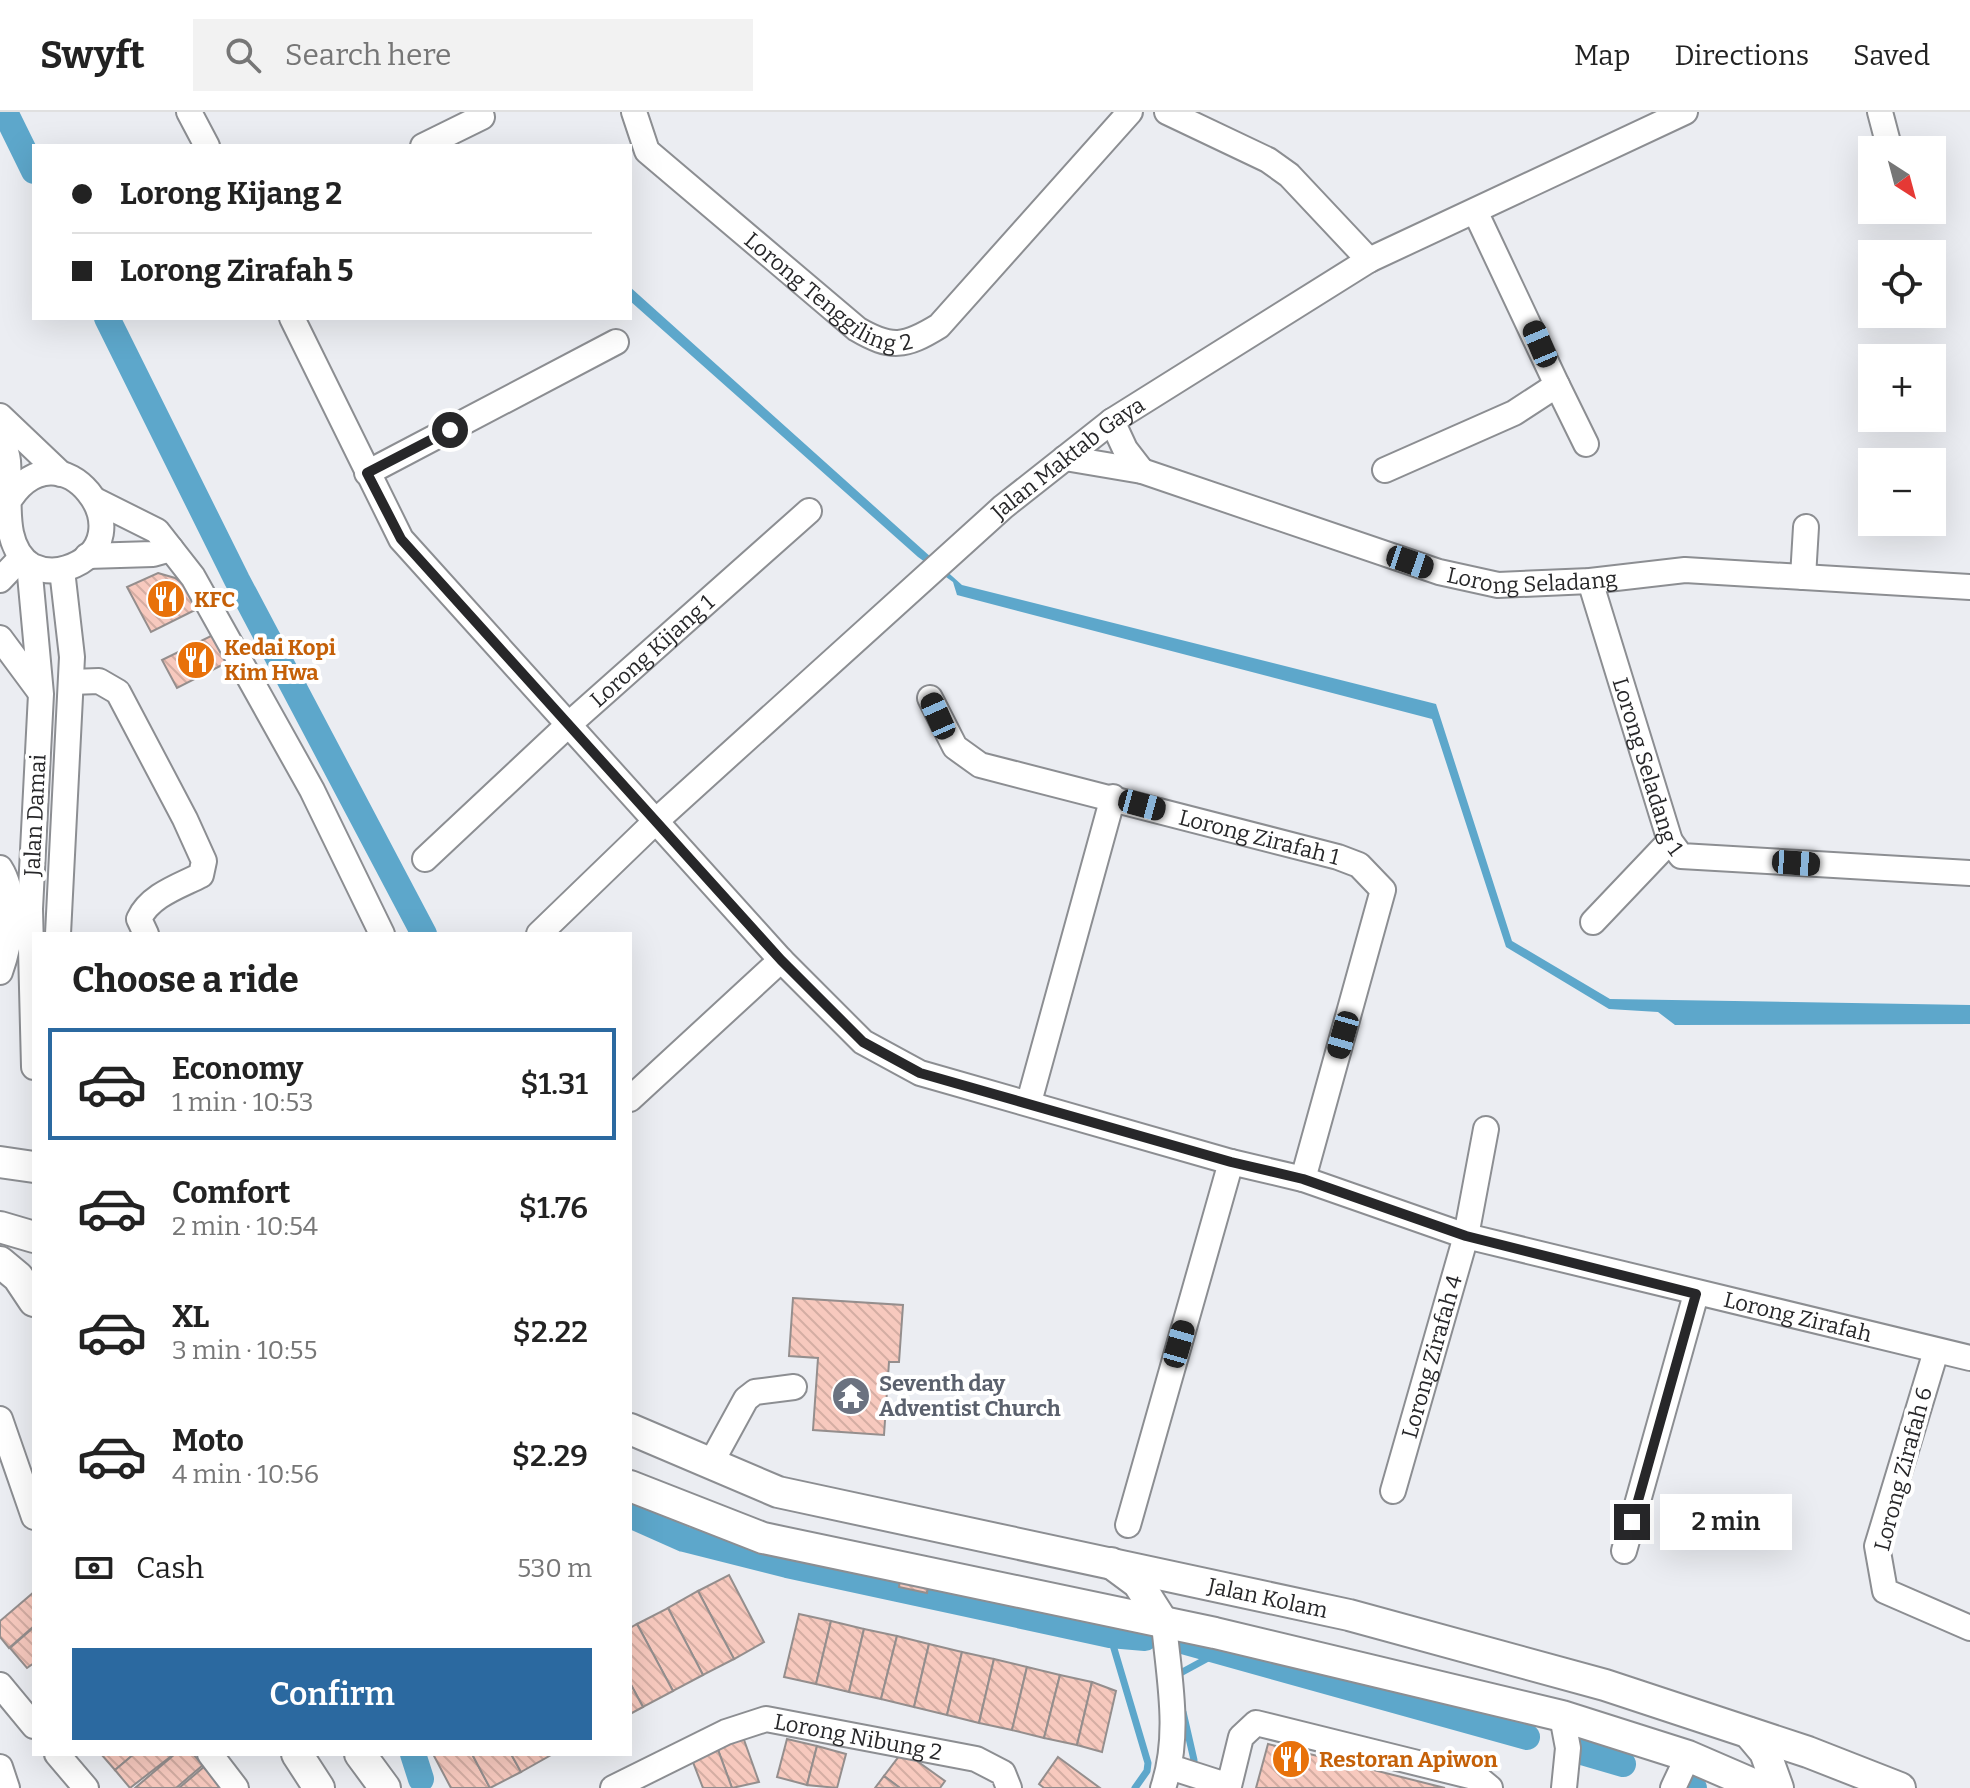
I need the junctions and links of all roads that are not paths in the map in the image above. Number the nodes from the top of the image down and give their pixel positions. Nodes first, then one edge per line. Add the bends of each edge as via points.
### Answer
1 (189, 112) edge
2 (634, 112) edge
3 (1130, 112) edge
4 (1167, 112) edge
5 (1685, 112) edge
6 (1880, 112) edge
7 (482, 117) dead end
8 (1886, 136) edge
9 (206, 144) edge
10 (427, 144) edge
11 (1475, 211) junction
12 (1369, 260) junction
13 (293, 320) edge
14 (616, 342) dead end
15 (1557, 385) junction
16 (0, 416) edge
17 (1112, 421) junction
18 (0, 432) edge
19 (1586, 444) dead end
20 (1065, 458) junction
21 (1385, 470) dead end
22 (1142, 471) junction
23 (367, 473) junction
24 (61, 474) junction
25 (97, 501) junction
26 (809, 511) dead end
27 (4, 515) edge
28 (1806, 527) dead end
29 (171, 549) junction
30 (87, 556) junction
31 (24, 562) junction
32 (62, 570) junction
33 (1803, 577) junction
34 (0, 580) edge
35 (1590, 581) junction
36 (1970, 587) edge
37 (0, 638) edge
38 (71, 682) junction
39 (41, 694) junction
40 (930, 698) dead end
41 (567, 726) junction
42 (1113, 797) junction
43 (657, 820) junction
44 (1670, 841) junction
45 (425, 859) dead end
46 (0, 868) edge
47 (1970, 873) edge
48 (1593, 922) dead end
49 (58, 932) edge
50 (145, 932) edge
51 (377, 932) edge
52 (541, 932) edge
53 (781, 960) junction
54 (0, 972) edge
55 (32, 1010) edge
56 (632, 1097) edge
57 (1029, 1102) junction
58 (1486, 1129) dead end
59 (0, 1162) edge
60 (1231, 1162) junction
61 (32, 1167) edge
62 (1303, 1179) junction
63 (0, 1227) edge
64 (32, 1236) edge
65 (1466, 1236) junction
66 (0, 1262) edge
67 (1696, 1294) junction
68 (32, 1298) edge
69 (1936, 1351) junction
70 (1970, 1358) edge
71 (794, 1387) dead end
72 (0, 1419) edge
73 (632, 1430) edge
74 (711, 1463) junction
75 (632, 1487) edge
76 (1393, 1491) dead end
77 (32, 1511) edge
78 (1128, 1525) dead end
79 (1624, 1551) dead end
80 (1106, 1560) junction
81 (1164, 1624) junction
82 (1970, 1628) edge
83 (0, 1685) edge
84 (1562, 1716) junction
85 (32, 1724) edge
86 (1749, 1733) junction
87 (59, 1756) edge
88 (212, 1756) edge
89 (298, 1756) edge
90 (361, 1756) edge
91 (385, 1756) edge
92 (1688, 1756) junction
93 (0, 1767) edge
94 (1166, 1778) edge
95 (384, 1787) edge
96 (1229, 1787) edge
97 (7, 1788) edge
98 (86, 1788) edge
99 (236, 1788) edge
100 (319, 1788) edge
101 (613, 1788) edge
102 (1009, 1788) edge
103 (1490, 1788) edge
104 (1564, 1788) edge
105 (1673, 1788) edge
106 (1762, 1788) edge
107 (1778, 1788) edge
108 (1900, 1788) edge

1 - 9 street
2 - 3 street, Lorong Tenggiling 2 via 647,151 857,329 897,345 939,326
4 - 12 street via 1289,175
5 - 11 street, Jalan Maktab Gaya
6 - 8 street
7 - 10 street
11 - 12 street, Jalan Maktab Gaya
11 - 15 street
12 - 17 street, Jalan Maktab Gaya
13 - 23 street, Lorong Zirafah
14 - 23 street
15 - 19 street
15 - 21 street via 1514,413
16 - 24 street
17 - 20 street, Jalan Maktab Gaya
17 - 22 street
18 - 27 street via 8,462
20 - 22 street, Lorong Seladang
20 - 43 street, Jalan Maktab Gaya via 1003,507
22 - 35 street, Lorong Seladang via 1439,572 1498,585
23 - 41 street, Lorong Zirafah via 401,539
24 - 25 street via 76,479
24 - 27 street via 23,483
25 - 29 street via 157,531
25 - 30 street via 101,532
26 - 41 street, Lorong Kijang 1
27 - 31 street via 9,544
28 - 33 street
29 - 30 street
29 - 51 street via 212,609 304,776
30 - 32 street
31 - 32 street
31 - 34 street
31 - 39 street, Jalan Damai
32 - 38 street, Jalan Damai
33 - 35 street, Lorong Seladang via 1685,570
33 - 36 street, Lorong Seladang
35 - 44 street, Lorong Seladang 1
37 - 39 street
38 - 49 street, Jalan Damai
38 - 50 street via 99,681 118,692 204,861 201,875 150,902 139,919
39 - 55 street, Jalan Damai via 29,924
40 - 42 street, Lorong Zirafah 1 via 955,747 980,765
41 - 43 street, Lorong Zirafah
41 - 45 street, Lorong Kijang 1
42 - 57 street
42 - 62 street, Lorong Zirafah 1 via 1338,857 1359,865 1383,890
43 - 52 street, Jalan Maktab Gaya
43 - 53 street, Lorong Zirafah
44 - 47 street, Lorong Seladang 1 via 1681,856
44 - 48 street
46 - 54 street via 8,883 10,938
53 - 56 street
53 - 57 street, Lorong Zirafah via 863,1042 920,1073
57 - 60 street, Lorong Zirafah
58 - 65 street, Lorong Zirafah 4
59 - 61 main road
60 - 62 street, Lorong Zirafah
60 - 78 street
62 - 65 street, Lorong Zirafah
63 - 64 main road
65 - 67 street, Lorong Zirafah
65 - 76 street, Lorong Zirafah 4
66 - 68 main road
67 - 69 street, Lorong Zirafah
67 - 79 street
69 - 70 street, Lorong Zirafah
69 - 82 street, Lorong Zirafah 6 via 1877,1546 1877,1561 1885,1591
71 - 74 street via 755,1392 746,1399
72 - 77 street
73 - 74 main road, Jalan Kolam
74 - 80 main road, Jalan Kolam via 778,1492
75 - 81 main road via 763,1538
80 - 81 main road via 1138,1583
80 - 86 main road, Jalan Kolam via 1364,1619 1605,1685
81 - 84 main road
81 - 94 street via 1173,1719
83 - 85 street
84 - 92 main road
84 - 104 street via 1568,1748
86 - 107 main road via 1765,1752
86 - 108 main road, Jalan Kolam
87 - 98 street
88 - 99 street
89 - 100 main road
90 - 95 main road
91 - 95 street
92 - 105 street
92 - 106 main road
93 - 97 street
94 - 96 street
96 - 103 street via 1241,1737 1256,1723 1478,1778
101 - 102 street, Lorong Nibung 2 via 726,1732 766,1719 976,1759 1003,1773

